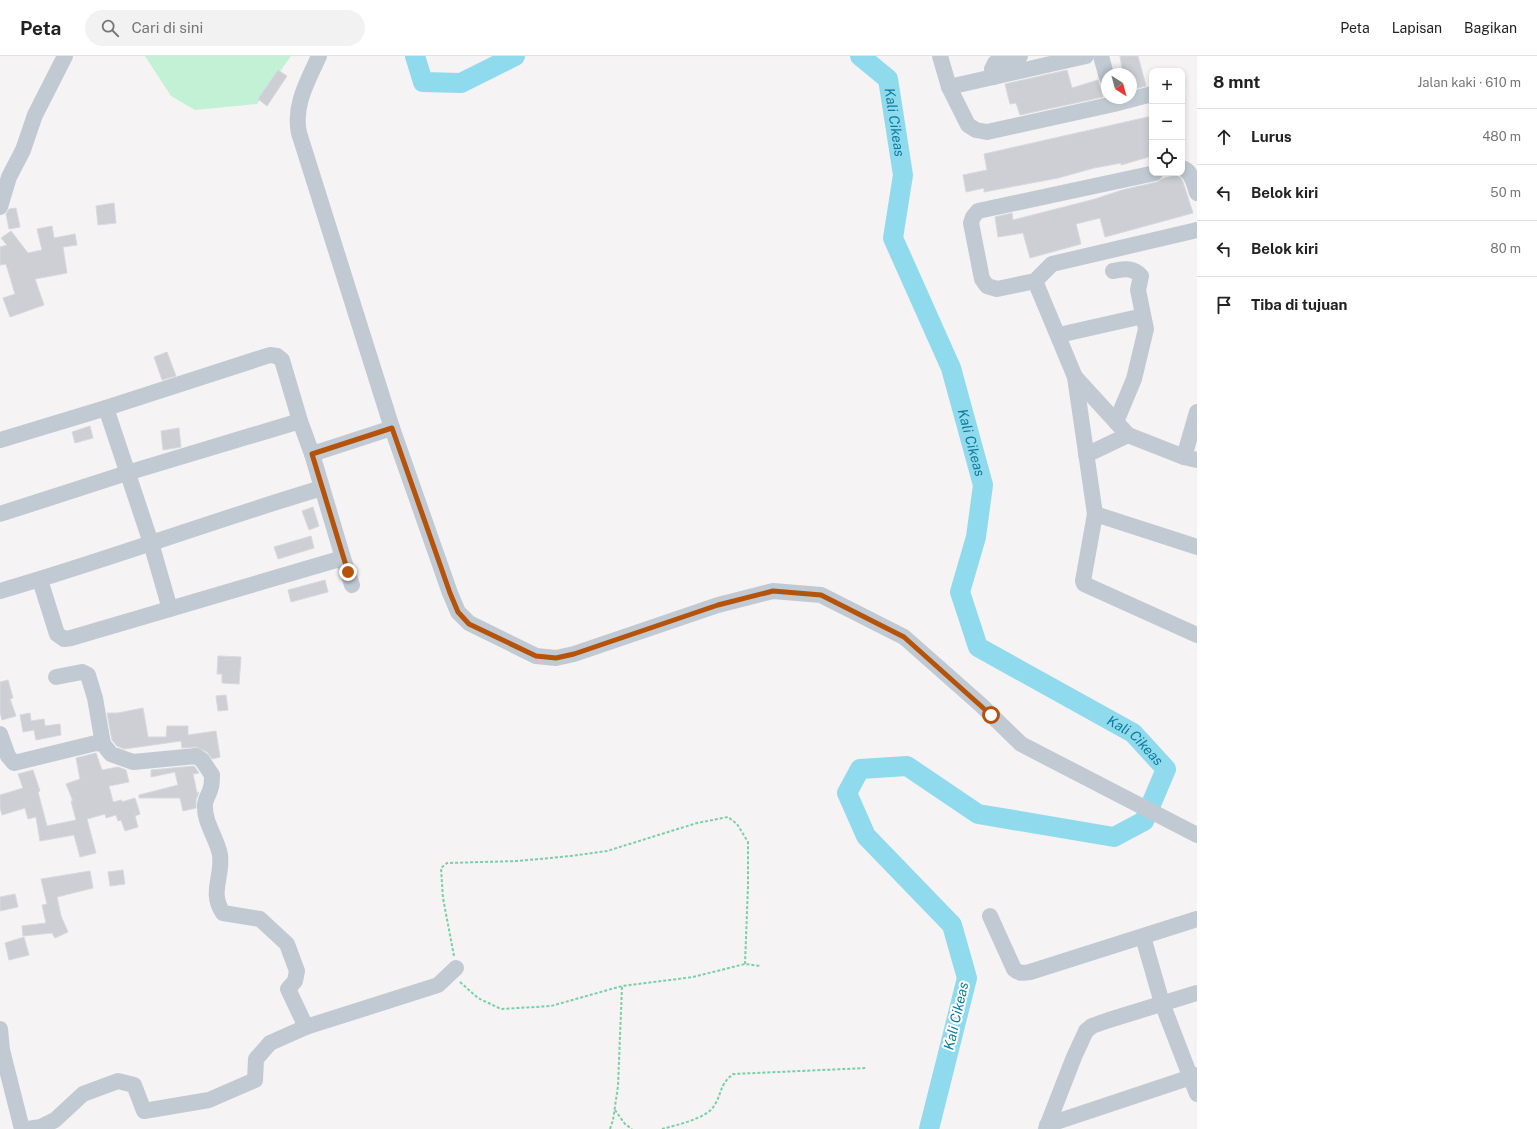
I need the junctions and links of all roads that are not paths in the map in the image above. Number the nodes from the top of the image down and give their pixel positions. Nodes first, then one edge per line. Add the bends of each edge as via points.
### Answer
1 (65, 56) edge
2 (319, 56) edge
3 (940, 56) edge
4 (1020, 56) edge
5 (1086, 56) edge
6 (1101, 56) edge
7 (1104, 68) edge
8 (994, 77) junction
9 (949, 87) junction
10 (1149, 95) edge
11 (1137, 97) edge
12 (1101, 104) edge
13 (1185, 169) edge
14 (1149, 174) edge
15 (1197, 193) edge
16 (0, 207) edge
17 (1197, 230) edge
18 (1113, 271) dead end
19 (1034, 281) junction
20 (1143, 316) junction
21 (1059, 335) junction
22 (1075, 377) junction
23 (106, 408) junction
24 (1197, 412) edge
25 (300, 421) junction
26 (1116, 422) junction
27 (392, 428) junction
28 (1128, 435) junction
29 (0, 440) edge
30 (312, 454) junction
31 (1086, 455) junction
32 (1191, 458) edge
33 (127, 473) junction
34 (322, 488) junction
35 (0, 514) edge
36 (1095, 514) junction
37 (151, 543) junction
38 (1197, 547) edge
39 (343, 558) junction
40 (40, 580) junction
41 (352, 585) dead end
42 (0, 591) edge
43 (170, 609) junction
44 (1197, 635) edge
45 (56, 677) dead end
46 (0, 734) edge
47 (103, 744) junction
48 (1197, 835) edge
49 (990, 916) dead end
50 (1197, 919) edge
51 (1143, 937) junction
52 (456, 968) road end
53 (1197, 993) edge
54 (1162, 1003) junction
55 (306, 1028) junction
56 (0, 1029) edge
57 (1194, 1076) edge
58 (1197, 1094) edge
59 (1047, 1127) edge
60 (22, 1129) edge
61 (28, 1129) edge

1 - 16 street via 35,116
2 - 27 street via 299,101 297,124
3 - 9 street
4 - 8 street via 995,63 992,70
5 - 8 street
6 - 7 street
8 - 9 street
9 - 12 street via 968,125 987,132
10 - 11 street
13 - 15 street via 1191,175
14 - 19 street via 975,214 971,224 982,279 986,284 997,289
17 - 19 street via 1052,264
18 - 20 street via 1129,268 1141,276 1138,290
19 - 21 street
20 - 21 street
20 - 26 street via 1146,329 1134,379
21 - 22 street
22 - 26 street
22 - 31 street
23 - 25 street via 270,355 282,360
23 - 29 street
23 - 33 street
24 - 32 street
25 - 30 street
25 - 33 street
26 - 28 street
27 - 30 street
27 - 48 street via 450,593 458,612 469,624 536,656 556,658 718,605 773,591 821,595 904,637 1021,744
28 - 31 street
28 - 32 street
30 - 34 street
31 - 36 street
33 - 35 street
33 - 37 street
34 - 37 street
34 - 39 street
36 - 38 street
36 - 44 street via 1084,584
37 - 40 street
37 - 43 street
39 - 41 street
39 - 43 street
40 - 42 street
40 - 43 street via 57,634 64,638
45 - 47 street via 82,672 88,675
46 - 47 street via 8,756 14,763 96,743
47 - 55 street via 111,754 133,762 196,756 202,760 212,775 211,788 204,804 220,855 216,892 219,907 223,913 260,920 288,944 297,972 295,981 288,989
49 - 51 street via 1018,973 1030,972
50 - 51 street
51 - 54 street
52 - 55 street via 438,985
53 - 54 street
54 - 57 street
54 - 59 street via 1092,1026 1086,1031
55 - 61 street via 270,1043 256,1058 255,1080 208,1100 144,1111 134,1085 118,1081 83,1094 55,1120 42,1127
56 - 60 street via 2,1050
57 - 58 street
57 - 59 street

